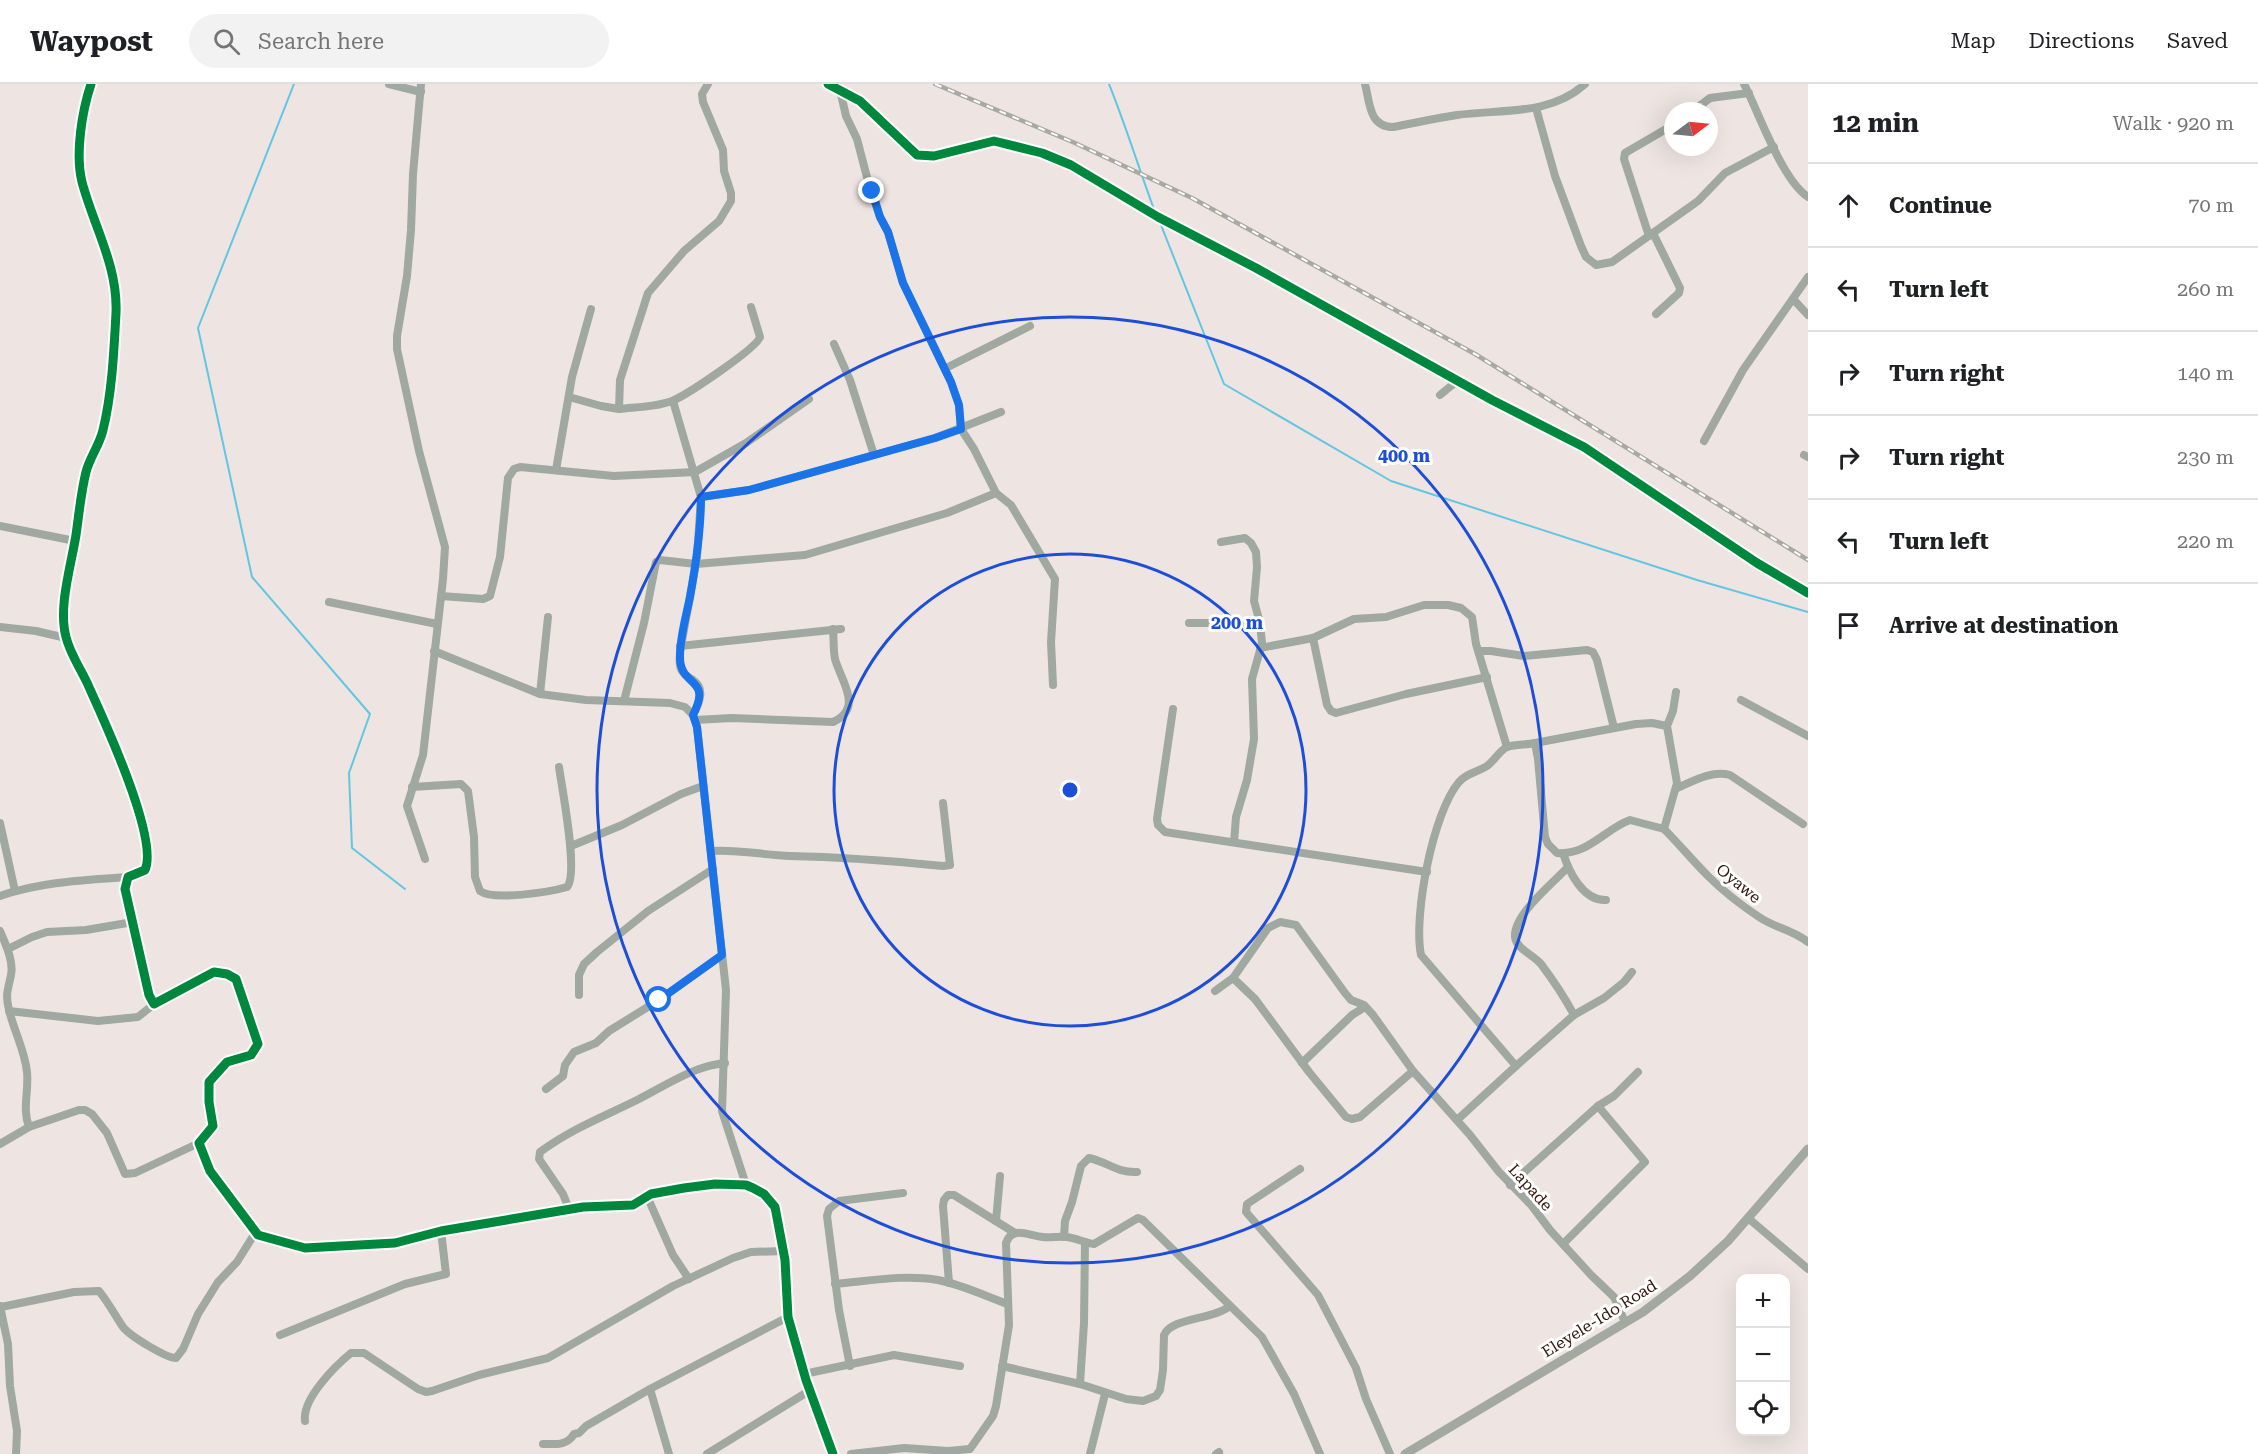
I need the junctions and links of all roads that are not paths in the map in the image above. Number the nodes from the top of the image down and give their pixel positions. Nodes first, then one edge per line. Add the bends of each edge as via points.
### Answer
1 (91, 84) edge
2 (389, 84) edge
3 (708, 84) edge
4 (828, 84) edge
5 (1365, 84) edge
6 (1584, 84) edge
7 (1744, 84) edge
8 (421, 88) edge
9 (840, 90) junction
10 (1749, 93) junction
11 (1705, 102) edge
12 (1536, 108) junction
13 (1664, 129) edge
14 (1774, 147) junction
15 (1808, 196) edge
16 (1651, 234) junction
17 (1808, 277) edge
18 (1793, 299) junction
19 (751, 307) dead end
20 (591, 309) dead end
21 (1656, 314) dead end
22 (1808, 315) edge
23 (1030, 326) dead end
24 (834, 344) dead end
25 (946, 368) junction
26 (1457, 381) junction
27 (1440, 395) dead end
28 (569, 397) junction
29 (809, 399) dead end
30 (673, 401) junction
31 (619, 409) junction
32 (1001, 412) dead end
33 (961, 429) junction
34 (1704, 441) dead end
35 (874, 455) junction
36 (556, 471) junction
37 (695, 472) junction
38 (996, 493) junction
39 (701, 497) junction
40 (0, 526) edge
41 (75, 541) junction
42 (1221, 542) dead end
43 (696, 564) junction
44 (1808, 593) edge
45 (441, 596) junction
46 (329, 602) dead end
47 (548, 617) dead end
48 (1189, 623) dead end
49 (1260, 623) junction
50 (437, 624) junction
51 (0, 627) edge
52 (66, 638) junction
53 (1313, 638) junction
54 (680, 646) junction
55 (1260, 648) junction
56 (434, 651) junction
57 (1479, 651) junction
58 (1487, 677) junction
59 (1053, 685) dead end
60 (1676, 692) dead end
61 (540, 694) junction
62 (1741, 700) dead end
63 (624, 701) junction
64 (1173, 709) dead end
65 (694, 717) junction
66 (1667, 726) junction
67 (1614, 728) junction
68 (1808, 736) edge
69 (1535, 743) junction
70 (1507, 747) junction
71 (559, 767) dead end
72 (703, 786) junction
73 (412, 787) junction
74 (1677, 788) junction
75 (943, 803) dead end
76 (0, 823) edge
77 (1803, 824) dead end
78 (1664, 829) junction
79 (1234, 842) junction
80 (571, 846) junction
81 (711, 851) junction
82 (1563, 853) junction
83 (425, 859) dead end
84 (1568, 867) junction
85 (713, 869) junction
86 (1427, 872) junction
87 (128, 877) junction
88 (15, 891) junction
89 (0, 896) edge
90 (1606, 900) dead end
91 (133, 922) junction
92 (0, 931) edge
93 (1808, 942) edge
94 (8, 949) junction
95 (722, 955) junction
96 (1632, 972) dead end
97 (1233, 978) junction
98 (1215, 991) dead end
99 (579, 995) dead end
100 (154, 1004) junction
101 (1365, 1007) junction
102 (9, 1011) junction
103 (1574, 1015) junction
104 (725, 1063) junction
105 (1302, 1063) junction
106 (1516, 1066) junction
107 (1413, 1071) junction
108 (1638, 1072) dead end
109 (546, 1089) dead end
110 (1598, 1106) junction
111 (1457, 1120) junction
112 (29, 1127) junction
113 (199, 1143) junction
114 (0, 1144) edge
115 (1808, 1149) edge
116 (1300, 1169) dead end
117 (1137, 1173) dead end
118 (1000, 1176) dead end
119 (746, 1185) junction
120 (1510, 1185) junction
121 (903, 1193) dead end
122 (647, 1196) junction
123 (569, 1209) junction
124 (1748, 1218) junction
125 (996, 1221) junction
126 (441, 1231) junction
127 (255, 1233) junction
128 (1015, 1233) junction
129 (1064, 1237) junction
130 (1084, 1242) junction
131 (1563, 1244) junction
132 (784, 1251) junction
133 (1808, 1269) edge
134 (689, 1279) junction
135 (949, 1283) junction
136 (836, 1284) junction
137 (1008, 1304) junction
138 (0, 1306) edge
139 (1230, 1306) junction
140 (788, 1317) junction
141 (1625, 1322) junction
142 (280, 1335) dead end
143 (850, 1366) junction
144 (960, 1366) dead end
145 (1002, 1366) junction
146 (804, 1374) junction
147 (1080, 1384) junction
148 (650, 1389) junction
149 (809, 1391) junction
150 (1105, 1394) junction
151 (305, 1421) dead end
152 (543, 1444) dead end
153 (16, 1454) edge
154 (669, 1454) edge
155 (708, 1454) edge
156 (833, 1454) edge
157 (851, 1454) edge
158 (1090, 1454) edge
159 (1320, 1454) edge
160 (1390, 1454) edge
161 (1405, 1454) edge

1 - 41 street via 84,107 80,166 110,262 116,311 103,431 86,471
2 - 8 street
3 - 31 street via 702,94 703,102 723,150 731,201 718,221 684,251 648,293 620,380
4 - 9 street
5 - 12 street via 1375,120 1384,127
6 - 12 street via 1559,101
7 - 10 street
8 - 45 street via 409,253 397,349 419,452 443,535
9 - 25 street via 903,283
9 - 26 street via 860,101 917,155 934,156 994,141 1071,165
10 - 11 street
10 - 14 street
12 - 16 street via 1555,176 1586,257 1596,265 1612,262
13 - 16 street via 1625,153 1624,159
14 - 15 street via 1798,190
14 - 16 street via 1725,173 1698,201
16 - 21 street via 1680,288
17 - 18 street
18 - 22 street
18 - 34 street via 1743,370
19 - 30 street via 759,341 718,374
20 - 28 street
23 - 25 street
24 - 35 street
25 - 33 street via 959,405
26 - 27 street
26 - 44 street via 1584,447
28 - 31 street
28 - 36 street
29 - 37 street via 746,443
30 - 31 street
30 - 37 street
32 - 33 street
33 - 35 street
33 - 38 street
35 - 39 street via 749,490
36 - 37 street via 614,476
36 - 45 street via 520,467 510,473 500,556 490,596
37 - 39 street
38 - 43 street via 947,513 830,549 769,560
38 - 59 street via 1011,506 1055,579
39 - 43 street
40 - 41 street
41 - 52 street via 63,614
42 - 49 street via 1245,538 1256,552 1254,601
43 - 54 street
43 - 63 street via 660,560 654,565
45 - 50 street
46 - 50 street
47 - 61 street
48 - 49 street
49 - 55 street
50 - 56 street
51 - 52 street
52 - 87 street via 117,750 142,820 148,864 146,870
53 - 55 street
53 - 57 street via 1354,619 1386,617 1439,604 1469,613
53 - 58 street via 1327,705 1336,713
54 - 65 street via 681,668 701,692
54 - 65 street via 837,629 834,656 849,704 843,717 833,722
55 - 79 street via 1252,679 1254,739
56 - 61 street
56 - 73 street via 423,755
57 - 58 street
57 - 67 street via 1524,656 1593,652
58 - 70 street
60 - 66 street
61 - 63 street
62 - 68 street
63 - 65 street via 670,703 685,707
64 - 79 street via 1158,825 1165,832
65 - 72 street
66 - 67 street via 1652,723
66 - 74 street
67 - 69 street
69 - 70 street
69 - 82 street via 1545,837 1552,849
70 - 86 street via 1486,767 1458,783 1439,817
71 - 80 street
72 - 80 street
72 - 81 street
73 - 80 street via 461,784 468,790 475,877 484,894 545,893 567,887 571,882
73 - 83 street via 407,806
74 - 77 street via 1723,773
74 - 78 street
75 - 81 street via 950,865
76 - 88 street
78 - 82 street via 1630,820 1598,842
78 - 93 street, Oyawe via 1731,896 1770,924
79 - 86 street
81 - 85 street
82 - 84 street
84 - 90 street via 1592,897
84 - 103 street via 1523,914 1515,936 1517,943 1541,964
85 - 95 street
85 - 99 street via 648,911 597,952 579,975
86 - 106 street via 1422,897 1421,955
87 - 88 street
87 - 91 street via 125,889
88 - 89 street
91 - 94 street via 47,932
91 - 100 street
92 - 94 street
94 - 102 street via 12,973 6,991
95 - 104 street via 727,1008
95 - 109 street via 596,1043 574,1052 564,1065 563,1076
96 - 103 street via 1604,998
97 - 98 street
97 - 101 street, Lapade via 1268,928 1280,922 1290,923 1306,936 1351,1000
97 - 105 street via 1255,999
100 - 102 street via 138,1017 98,1021
100 - 113 street via 214,972 227,974 236,979 258,1044 251,1055 227,1062 209,1082 213,1126
101 - 105 street
101 - 107 street, Lapade
102 - 112 street via 27,1071 25,1116
103 - 106 street
104 - 119 street via 723,1116
104 - 123 street via 703,1066 589,1121 540,1152 538,1159
105 - 107 street via 1346,1117 1352,1119 1360,1117
106 - 111 street
107 - 111 street, Lapade
108 - 110 street
110 - 120 street
110 - 131 street via 1645,1162
111 - 120 street, Lapade
112 - 113 street via 85,1110 107,1133 123,1171 129,1175
112 - 114 street
113 - 127 street via 210,1171
115 - 124 main road, Eleyele-Ido Road
116 - 160 street via 1247,1203 1246,1212 1326,1308 1360,1378
117 - 129 street via 1124,1173 1089,1158 1081,1166
118 - 125 street
119 - 122 street via 715,1184
119 - 132 street via 764,1194 775,1208
120 - 131 street, Lapade
121 - 136 street via 839,1201 829,1209 827,1229
122 - 123 street via 633,1205
122 - 134 street via 673,1255
123 - 126 street
124 - 133 street
124 - 141 main road, Eleyele-Ido Road via 1690,1276
125 - 128 street
125 - 135 street via 954,1195 945,1198
126 - 127 street via 395,1243 305,1248
126 - 142 street via 446,1274 405,1284
127 - 138 street via 237,1262 218,1282 176,1358 169,1358 125,1329 99,1291
128 - 129 street
128 - 137 street via 1010,1234 1006,1243
129 - 130 street
130 - 139 street via 1098,1243 1133,1219 1143,1220
130 - 147 street
131 - 141 street, Lapade via 1614,1297
132 - 134 street via 744,1254
132 - 140 street
134 - 151 street via 548,1358 432,1391 418,1389 364,1353 351,1353 310,1397
135 - 136 street via 904,1277
135 - 137 street
136 - 143 street
137 - 145 street via 1010,1325
138 - 153 street via 8,1344
139 - 150 street via 1213,1316 1167,1329 1162,1383 1156,1396 1143,1401
139 - 159 street via 1262,1337 1294,1394
140 - 146 street
140 - 148 street
141 - 161 main road, Eleyele-Ido Road
143 - 144 street via 894,1355
143 - 146 street
145 - 147 street
145 - 157 street via 993,1416 970,1449 904,1448
146 - 149 street
147 - 150 street
148 - 152 street via 564,1443
148 - 154 street
149 - 155 street
149 - 156 street
150 - 158 street

